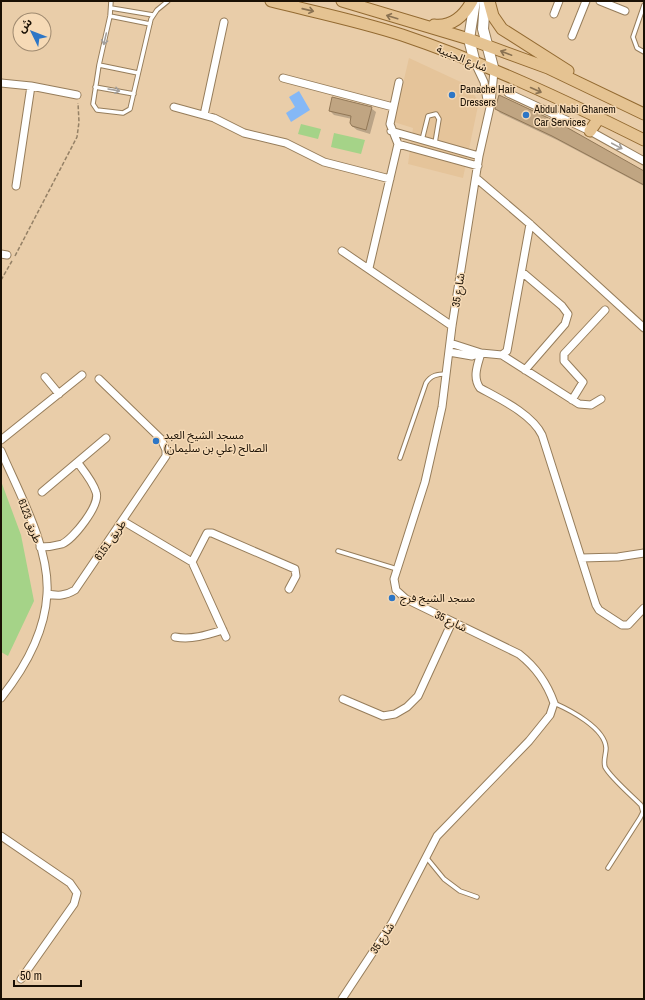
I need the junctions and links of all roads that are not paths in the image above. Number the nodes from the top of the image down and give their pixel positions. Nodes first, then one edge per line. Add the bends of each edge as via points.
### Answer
1 (111, 1) edge
2 (168, 1) edge
3 (270, 1) edge
4 (342, 1) edge
5 (474, 1) edge
6 (485, 1) edge
7 (489, 1) edge
8 (559, 1) edge
9 (586, 1) edge
10 (600, 1) edge
11 (644, 5) edge
12 (111, 8) junction
13 (624, 11) dead end
14 (554, 14) dead end
15 (153, 15) junction
16 (110, 16) junction
17 (224, 22) dead end
18 (410, 22) junction
19 (150, 24) junction
20 (572, 36) dead end
21 (470, 39) junction
22 (487, 45) junction
23 (644, 52) edge
24 (475, 63) junction
25 (99, 65) junction
26 (494, 71) junction
27 (138, 73) junction
28 (283, 78) dead end
29 (399, 82) dead end
30 (1, 83) edge
31 (31, 86) junction
32 (95, 87) junction
33 (508, 93) dead end
34 (134, 94) junction
35 (606, 94) junction
36 (77, 95) road end
37 (174, 107) dead end
38 (394, 107) junction
39 (489, 112) junction
40 (644, 114) edge
41 (204, 116) junction
42 (599, 118) junction
43 (391, 131) junction
44 (590, 131) junction
45 (422, 140) junction
46 (644, 140) edge
47 (398, 144) junction
48 (435, 144) junction
49 (420, 150) junction
50 (433, 154) junction
51 (479, 156) junction
52 (644, 161) edge
53 (478, 166) junction
54 (476, 178) junction
55 (390, 179) junction
56 (16, 186) dead end
57 (530, 224) junction
58 (342, 251) dead end
59 (369, 268) junction
60 (522, 272) junction
61 (605, 310) dead end
62 (452, 326) junction
63 (644, 328) edge
64 (450, 343) junction
65 (449, 352) junction
66 (481, 353) junction
67 (502, 355) junction
68 (525, 370) junction
69 (446, 374) junction
70 (82, 375) dead end
71 (45, 377) dead end
72 (99, 379) dead end
73 (59, 394) junction
74 (602, 399) dead end
75 (572, 400) junction
76 (106, 438) dead end
77 (1, 440) edge
78 (1, 451) edge
79 (400, 458) dead end
80 (78, 463) junction
81 (42, 492) dead end
82 (123, 521) junction
83 (40, 547) junction
84 (338, 551) dead end
85 (644, 553) edge
86 (582, 558) junction
87 (192, 562) junction
88 (397, 569) junction
89 (289, 589) dead end
90 (47, 594) junction
91 (644, 608) edge
92 (452, 622) junction
93 (223, 630) junction
94 (176, 637) dead end
95 (226, 637) dead end
96 (1, 698) edge
97 (343, 699) dead end
98 (554, 703) junction
99 (1, 836) edge
100 (426, 857) junction
101 (608, 868) dead end
102 (477, 896) dead end
103 (21, 979) dead end
104 (342, 999) edge

1 - 12 lane
2 - 15 lane
3 -> 24 main road, شارع الجنبية via 378,28
18 -> 4 main road, شارع الجنبية
5 - 18 main road via 457,21 448,25
5 - 21 street, شارع 35
6 - 22 street, شارع 35 via 483,29
7 - 35 main road via 493,16 502,29
8 - 14 street
9 - 20 street
10 - 13 street
11 - 23 lane via 634,37 637,48
12 - 15 lane
12 - 16 lane
15 - 19 lane
16 - 19 lane
16 -> 25 lane
17 - 41 street
18 - 21 main road, شارع الجنبية
19 - 27 lane
21 - 22 main road, شارع الجنبية
21 - 24 street, شارع 35
22 - 26 street, شارع 35
35 -> 22 main road, شارع الجنبية
24 - 26 main road, شارع الجنبية
24 - 39 street, شارع 35 via 486,87
25 - 27 lane
25 - 32 lane
26 - 39 street, شارع 35
26 -> 42 main road, شارع الجنبية
27 - 34 lane
28 - 38 street
29 - 38 street
30 - 31 street
31 - 36 street
31 - 56 street
32 -> 34 lane
32 - 34 lane via 93,104 94,108 100,111 126,113 130,109
33 - 44 street
35 - 40 main road, شارع الجنبية
37 - 41 street
38 - 43 street
39 - 51 street, شارع 35
41 - 55 street via 244,133 297,147 324,162
42 - 44 main road
42 - 46 main road, شارع الجنبية
43 - 45 street
43 - 47 street
44 -> 52 street
45 - 48 street
45 - 48 lane via 428,116 436,114 439,119
45 - 49 street
47 - 49 street
47 - 55 street
48 - 50 street
48 - 51 street
49 - 50 street
50 - 53 street
51 - 53 street, شارع 35
53 - 54 street, شارع 35
54 - 57 street
54 - 62 street, شارع 35
55 - 59 street
57 - 60 street
57 - 63 street
58 - 59 street
59 - 62 street
60 - 67 street via 508,348
60 - 68 street via 568,314 565,324
61 - 75 street via 564,354 564,361 583,382
62 - 64 street, شارع 35
64 - 65 street, شارع 35
64 - 66 street
65 - 66 street via 472,356
65 - 69 street, شارع 35
66 - 67 street
66 - 86 street via 476,374 480,388 528,418 540,430
67 - 68 street
68 - 75 street
69 - 79 lane via 437,374 426,383
69 - 88 street, شارع 35 via 432,452
70 - 73 street
71 - 73 street
72 - 82 street, طريق 6151 via 161,439 166,450 164,462
73 - 77 street
74 - 75 street via 587,406
76 - 80 street
78 - 83 street, طريق 6123
80 - 81 street
80 - 83 street via 96,491 95,505 81,526 63,544
82 - 87 street
82 - 90 street, طريق 6151 via 75,590 60,596
83 - 90 street, طريق 6123 via 46,573
84 - 88 lane
85 - 86 street
86 - 91 street via 599,610 625,625
87 - 89 street via 207,533 212,533 295,569 296,576
87 - 93 street
88 - 92 street, شارع 35 via 394,579 396,590 406,599
90 - 96 street via 43,619 33,647 20,673
92 - 97 street via 418,696 407,707 395,714 383,716
92 - 98 street, شارع 35 via 520,654 541,676
93 - 94 street via 197,638
93 - 95 street
98 - 100 street, شارع 35 via 550,715 529,741 437,836
98 - 101 lane via 573,711 603,739 608,772 641,805 643,812 640,818
99 - 103 street via 70,883 77,893 74,904
100 - 102 lane via 444,879 460,891
100 - 104 street, شارع 35 via 392,924

